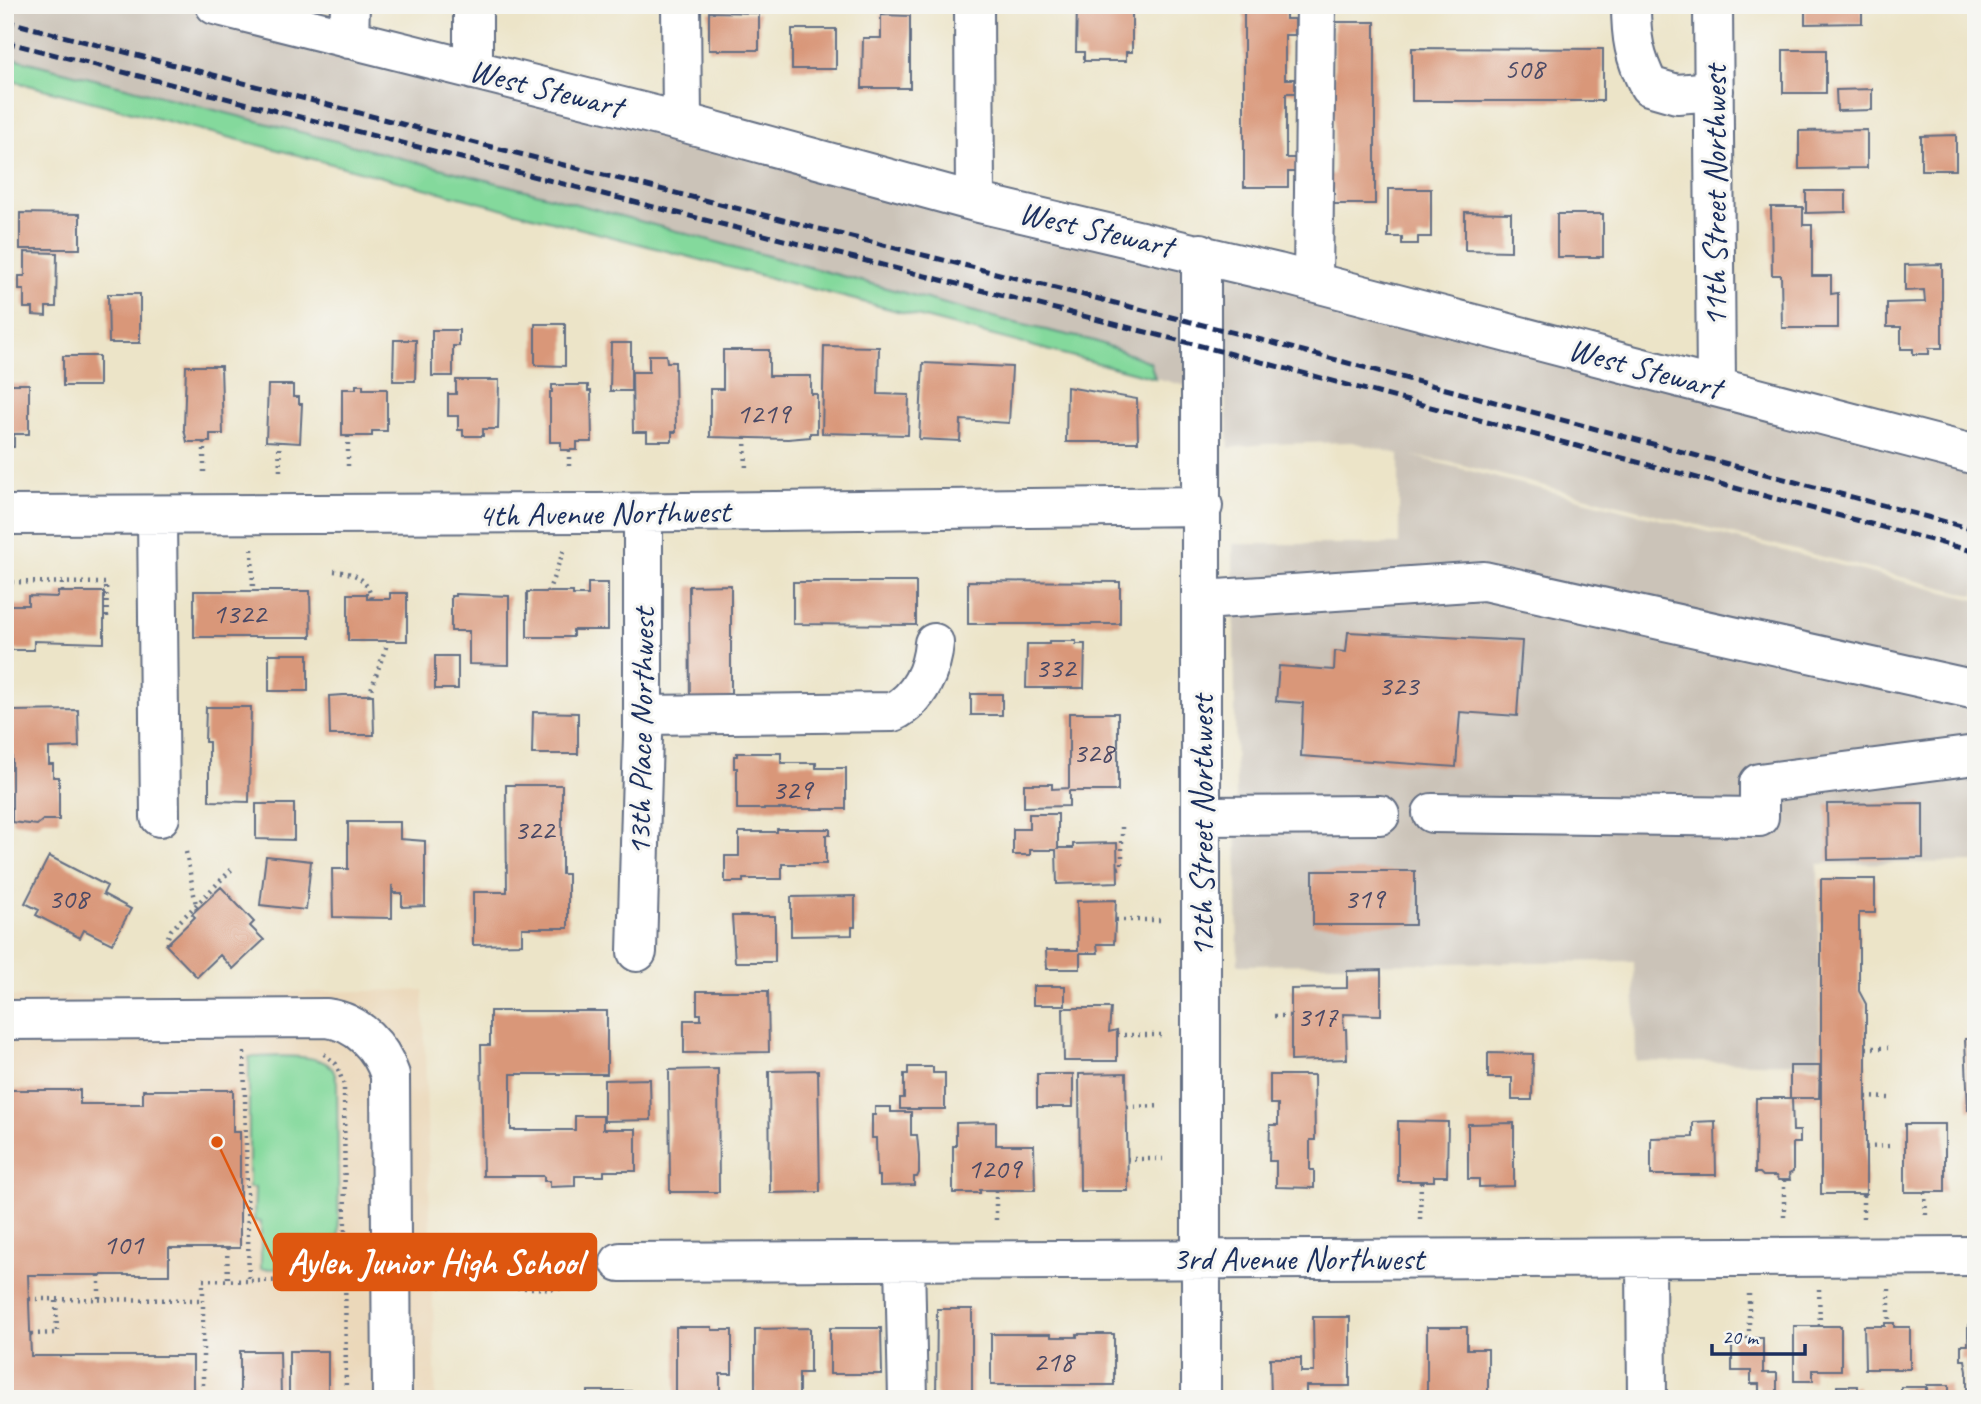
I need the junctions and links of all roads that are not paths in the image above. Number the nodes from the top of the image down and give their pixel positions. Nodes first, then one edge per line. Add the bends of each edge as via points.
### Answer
1 (215, 5) edge
2 (473, 5) edge
3 (681, 5) edge
4 (974, 5) edge
5 (1316, 5) edge
6 (1631, 5) edge
7 (1713, 5) edge
8 (350, 22) edge
9 (473, 70) junction
10 (1714, 91) junction
11 (682, 122) junction
12 (975, 202) junction
13 (1201, 253) junction
14 (1313, 282) junction
15 (1716, 386) junction
16 (1976, 455) edge
17 (1203, 506) junction
18 (643, 513) junction
19 (5, 515) edge
20 (157, 516) junction
21 (1203, 600) junction
22 (934, 643) dead end
23 (1976, 690) edge
24 (643, 715) junction
25 (1976, 755) edge
26 (1432, 813) dead end
27 (1380, 814) dead end
28 (1202, 816) junction
29 (160, 817) dead end
30 (637, 952) dead end
31 (5, 1020) edge
32 (5, 1035) edge
33 (1976, 1256) edge
34 (1646, 1259) junction
35 (1200, 1260) junction
36 (905, 1261) junction
37 (622, 1262) road end
38 (374, 1399) edge
39 (392, 1399) edge
40 (908, 1399) edge
41 (1201, 1399) edge
42 (1647, 1399) edge

1 - 8 street, West Stewart
2 - 9 street
3 - 11 street
4 - 12 street
5 - 14 street
6 - 10 street via 1636,62 1649,86 1677,94
7 - 10 street, 11th Street Northwest
8 - 9 street, West Stewart
9 - 11 street, West Stewart
10 - 15 street, 11th Street Northwest
11 - 12 street, West Stewart
12 - 13 street, West Stewart
13 - 14 street, West Stewart
13 - 17 street, 12th Street Northwest
14 - 15 street, West Stewart
15 - 16 street, West Stewart
17 - 18 street, 4th Avenue Northwest
17 - 21 street, 12th Street Northwest
18 - 20 street, 4th Avenue Northwest
18 - 24 street, 13th Place Northwest
19 - 20 street, 4th Avenue Northwest
20 - 29 street
21 - 23 street via 1484,581
21 - 28 street, 12th Street Northwest
22 - 24 street via 923,683 893,712
24 - 30 street, 13th Place Northwest
25 - 26 street via 1759,783 1759,817
27 - 28 street
28 - 35 street, 12th Street Northwest
31 - 39 street via 327,1018 346,1023 365,1036 382,1056 390,1076
32 - 38 street via 325,1031 350,1043 365,1061 371,1085
33 - 34 street, 3rd Avenue Northwest
34 - 35 street, 3rd Avenue Northwest
34 - 42 street
35 - 36 street, 3rd Avenue Northwest
35 - 41 street, 12th Street Northwest
36 - 37 street, 3rd Avenue Northwest
36 - 40 street

